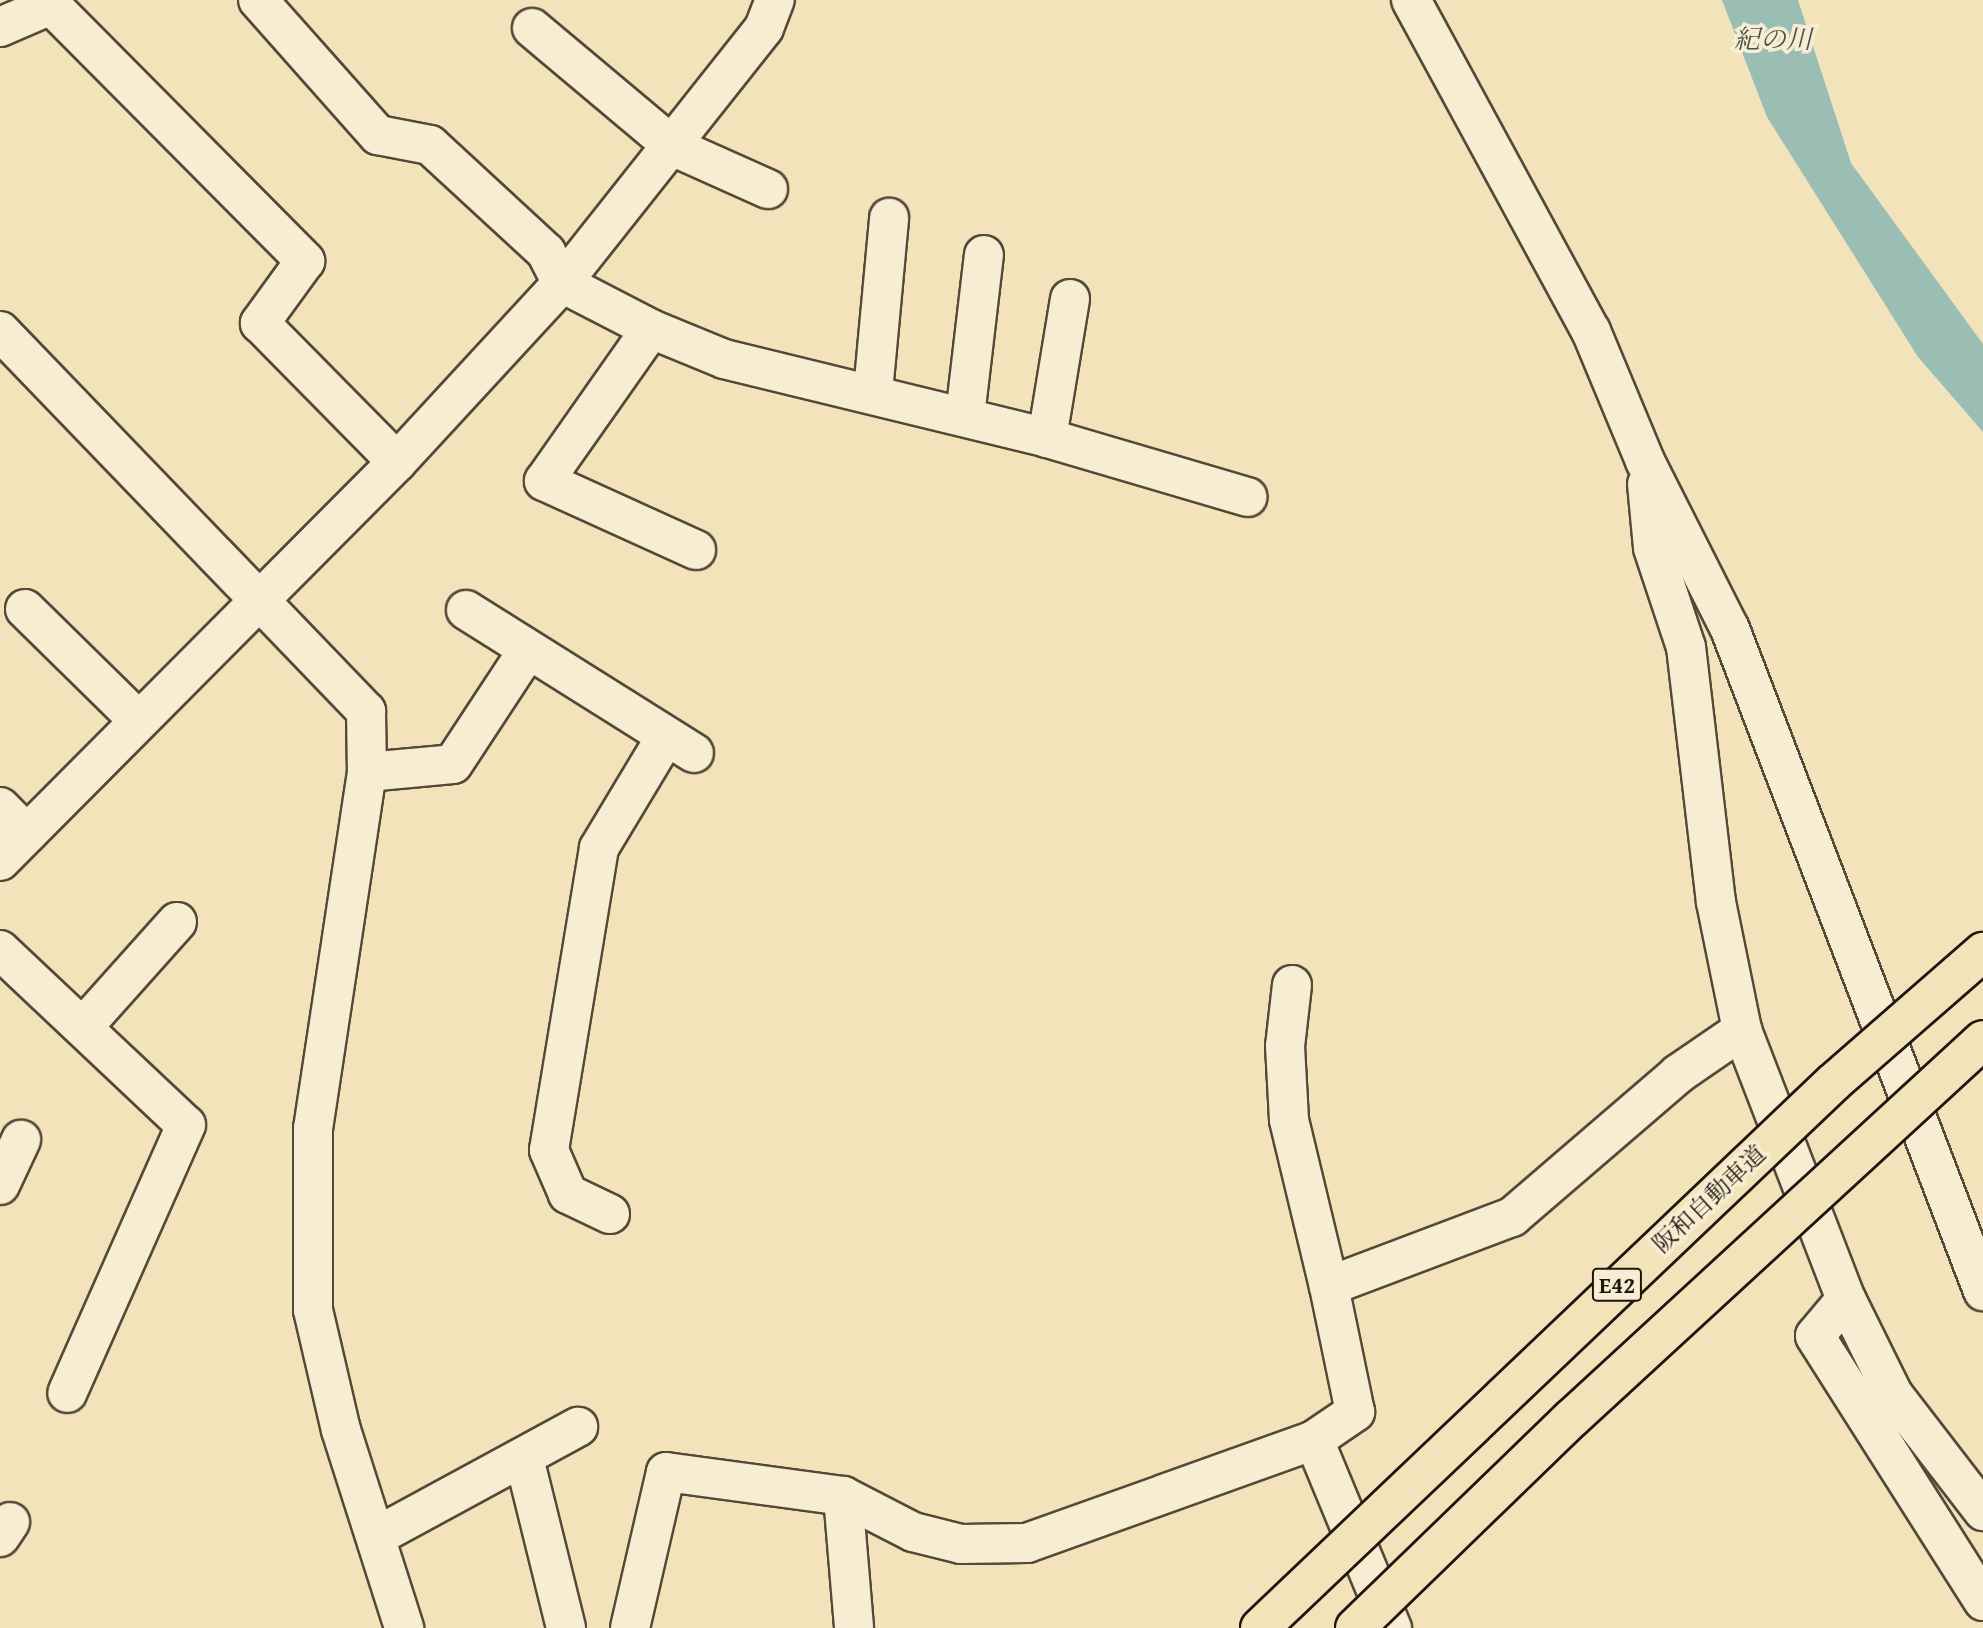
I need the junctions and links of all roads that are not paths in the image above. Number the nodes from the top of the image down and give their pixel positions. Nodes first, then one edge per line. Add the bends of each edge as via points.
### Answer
1 (258, 0) edge
2 (775, 0) edge
3 (1412, 0) edge
4 (0, 27) edge
5 (532, 28) dead end
6 (674, 148) junction
7 (768, 189) dead end
8 (889, 218) dead end
9 (984, 255) dead end
10 (562, 283) junction
11 (1070, 299) dead end
12 (651, 329) junction
13 (0, 331) edge
14 (873, 392) junction
15 (965, 416) junction
16 (1047, 438) junction
17 (1645, 461) junction
18 (397, 462) junction
19 (1247, 497) dead end
20 (696, 550) dead end
21 (258, 597) junction
22 (25, 609) dead end
23 (466, 610) dead end
24 (526, 653) junction
25 (137, 719) junction
26 (367, 772) junction
27 (0, 807) edge
28 (27, 834) junction
29 (0, 861) edge
30 (177, 922) dead end
31 (0, 950) edge
32 (1983, 952) edge
33 (1292, 985) dead end
34 (83, 1027) junction
35 (1742, 1030) junction
36 (1983, 1040) edge
37 (21, 1140) dead end
38 (0, 1185) edge
39 (610, 1214) dead end
40 (1329, 1286) junction
41 (1983, 1291) edge
42 (1846, 1299) junction
43 (66, 1394) dead end
44 (578, 1427) dead end
45 (1314, 1440) junction
46 (524, 1458) junction
47 (843, 1496) junction
48 (1983, 1511) edge
49 (377, 1536) junction
50 (1983, 1601) edge
51 (404, 1628) edge
52 (566, 1628) edge
53 (629, 1628) edge
54 (854, 1628) edge
55 (1260, 1628) edge
56 (1355, 1628) edge
57 (1392, 1628) edge

1 - 10 street via 378,135 430,145 546,252
2 - 6 street via 764,28
3 - 17 street via 1591,331
4 - 18 street via 51,5 305,261 260,323
5 - 6 street
6 - 7 street
6 - 10 street
8 - 14 street
9 - 15 street
10 - 12 street
10 - 18 street
11 - 16 street
12 - 14 street via 724,359
12 - 20 street via 544,481
13 - 21 street
14 - 15 street
15 - 16 street
16 - 19 street
17 - 35 street via 1653,548 1686,647 1716,902
17 - 41 street via 1730,629
18 - 21 street
21 - 25 street
21 - 26 street via 366,711
22 - 25 street
23 - 24 street
24 - 26 street via 453,764
24 - 39 street via 679,746 599,848 549,1150 568,1194
25 - 28 street
26 - 49 street via 313,1128 313,1310 341,1430
27 - 28 street
28 - 29 street
30 - 34 street
31 - 34 street
32 - 55 highway, 阪和自動車道 / E42, bridge via 1834,1082
33 - 40 street via 1289,1120
34 - 43 street via 186,1125
35 - 40 street via 1678,1074 1512,1217
35 - 42 street
36 - 56 highway, E42, bridge via 1572,1418
37 - 38 street
40 - 45 street via 1354,1412
42 - 48 street via 1893,1394
42 - 50 street via 1815,1336
44 - 46 street
45 - 47 street via 1027,1543 961,1544 925,1535
45 - 57 street
46 - 49 street
46 - 52 street
47 - 53 street via 666,1472
47 - 54 street
49 - 51 street

